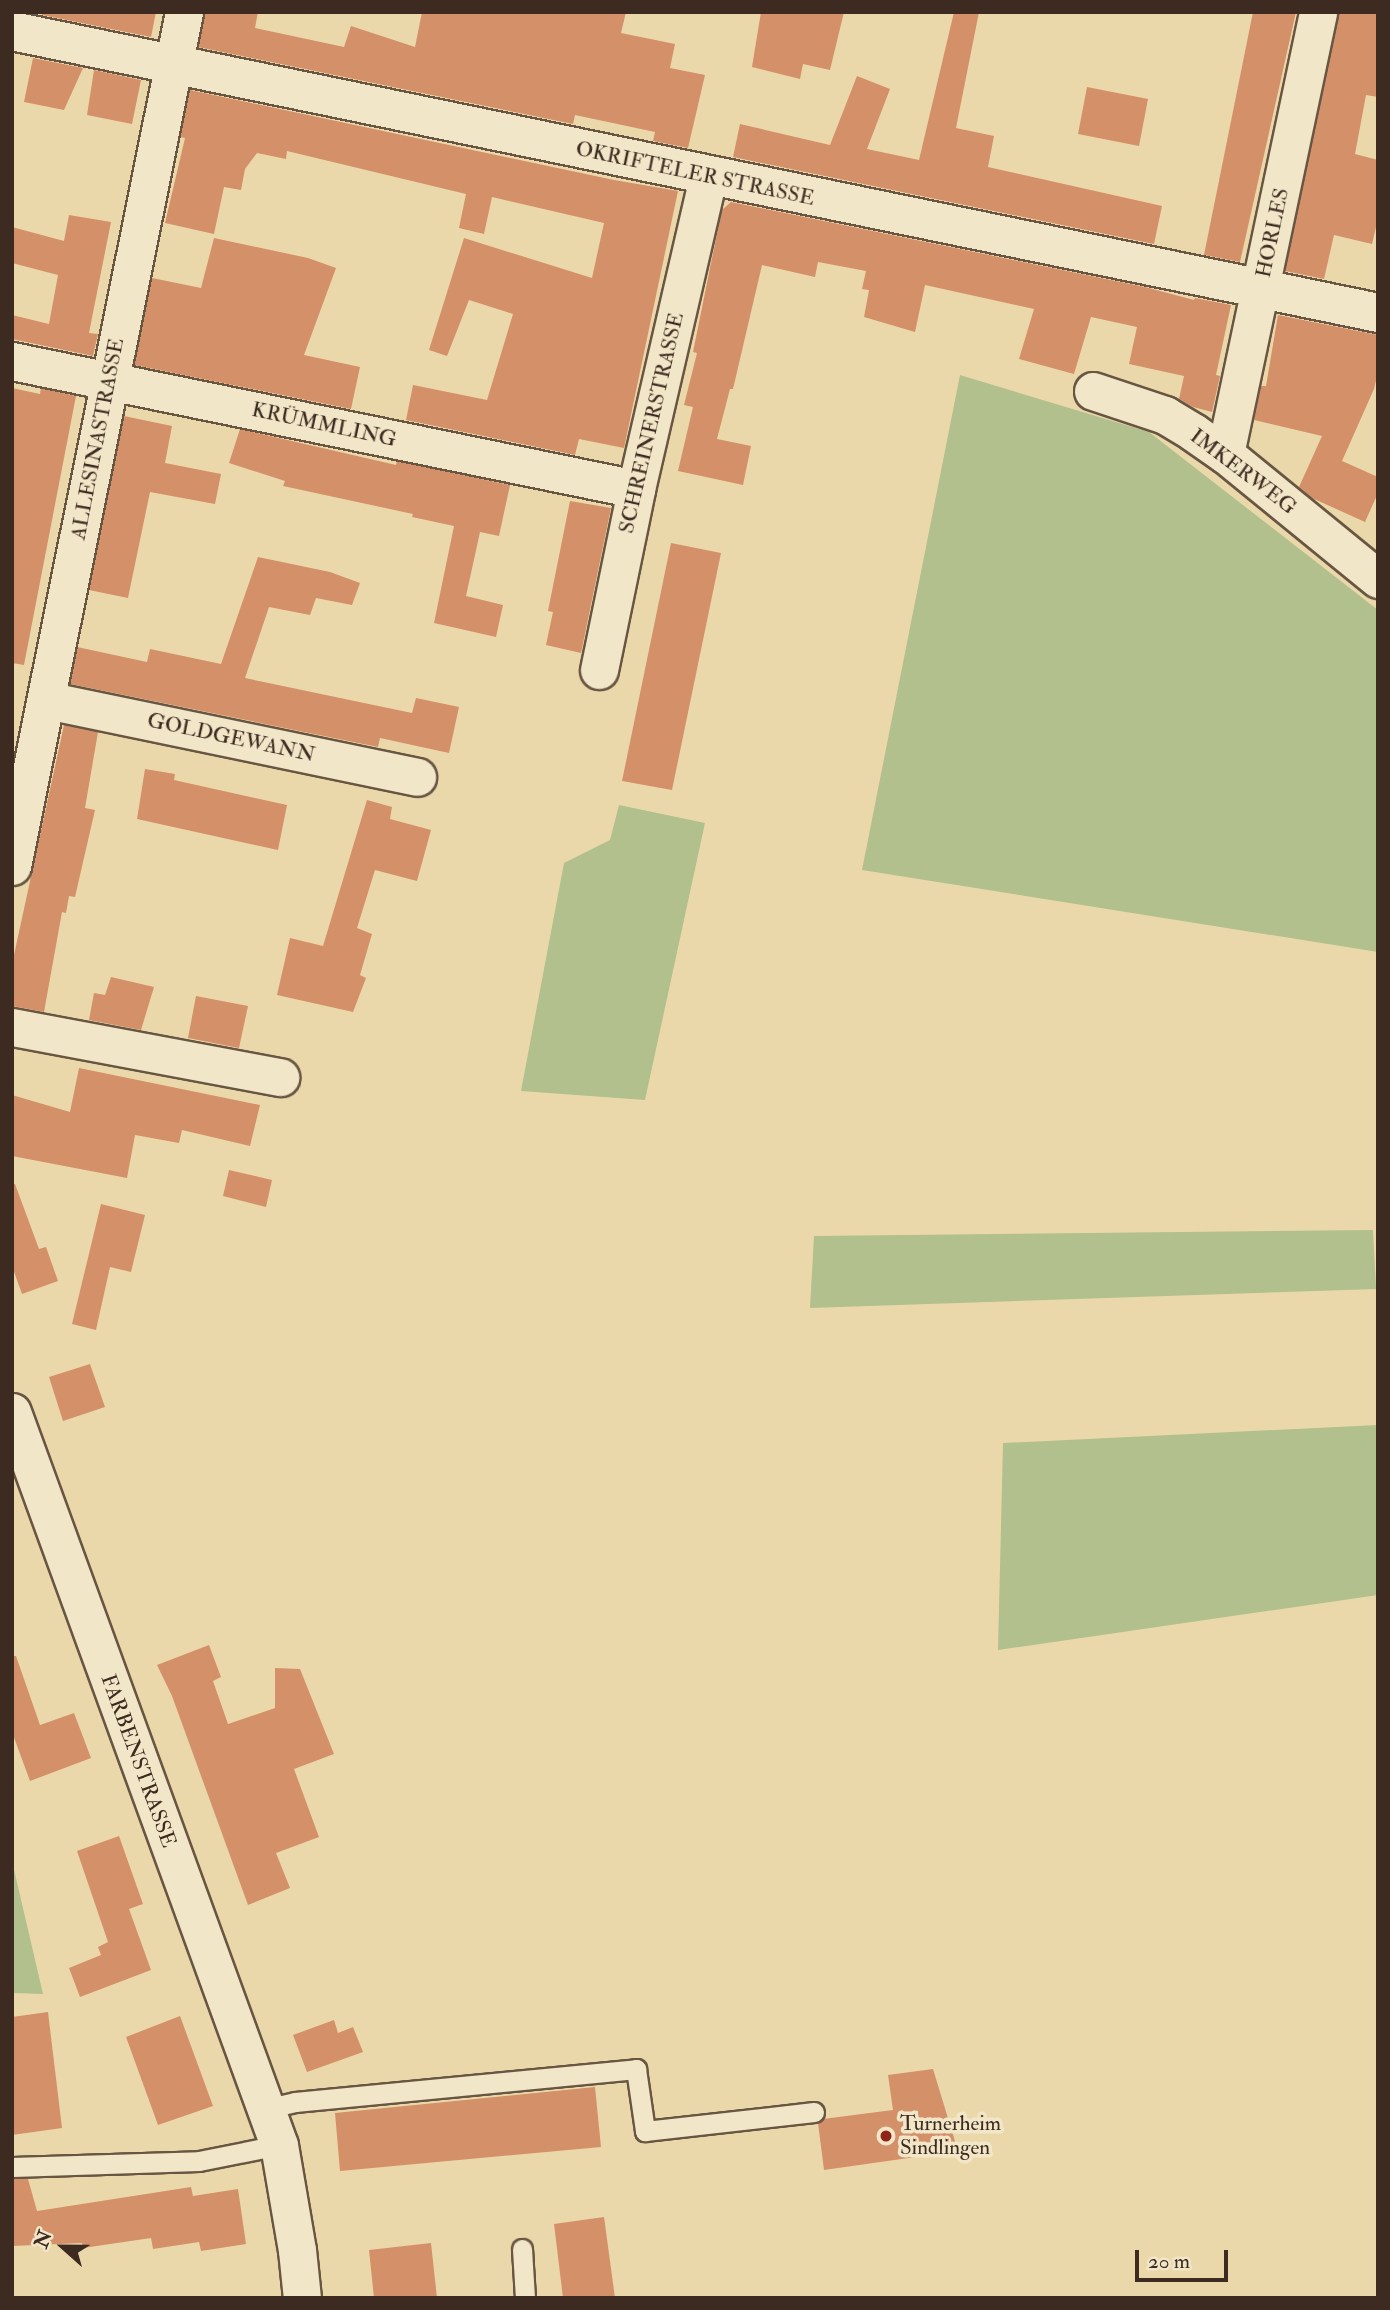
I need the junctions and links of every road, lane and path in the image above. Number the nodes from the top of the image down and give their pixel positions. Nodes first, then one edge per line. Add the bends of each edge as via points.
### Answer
1 (184, 12) edge
2 (1318, 12) edge
3 (12, 32) edge
4 (173, 65) junction
5 (708, 177) junction
6 (1261, 290) junction
7 (1378, 313) edge
8 (12, 361) edge
9 (110, 381) junction
10 (1094, 391) dead end
11 (1225, 454) junction
12 (636, 489) junction
13 (1378, 579) edge
14 (598, 670) dead end
15 (46, 700) junction
16 (417, 777) dead end
17 (12, 866) edge
18 (12, 1027) edge
19 (280, 1077) dead end
20 (12, 1412) edge
21 (21, 1465) edge
22 (265, 2109) junction
23 (814, 2112) dead end
24 (279, 2145) junction
25 (12, 2167) edge
26 (522, 2249) dead end
27 (302, 2298) edge
28 (525, 2298) edge

1 - 4 street, ALLESINASTRASSE
2 - 6 street, HORLES
3 - 4 street, OKRIFTELER STRASSE
4 - 5 street, OKRIFTELER STRASSE
4 - 9 street, ALLESINASTRASSE
5 - 6 street, OKRIFTELER STRASSE
5 - 12 street, SCHREINERSTRASSE
6 - 7 street, OKRIFTELER STRASSE
6 - 11 street, HORLES
8 - 9 street, KRÜMMLING
9 - 12 street, KRÜMMLING
9 - 15 street, ALLESINASTRASSE
10 - 11 street, IMKERWEG via 1165,415
11 - 13 street, IMKERWEG
12 - 14 street, SCHREINERSTRASSE
15 - 16 street, GOLDGEWANN
15 - 17 street, ALLESINASTRASSE
18 - 19 street
20 - 21 street, FARBENSTRASSE
21 - 22 street, FARBENSTRASSE
22 - 23 lane via 295,2102 636,2069 645,2131
22 - 24 street, FARBENSTRASSE
24 - 25 lane via 199,2161
24 - 27 street, FARBENSTRASSE
26 - 28 lane

